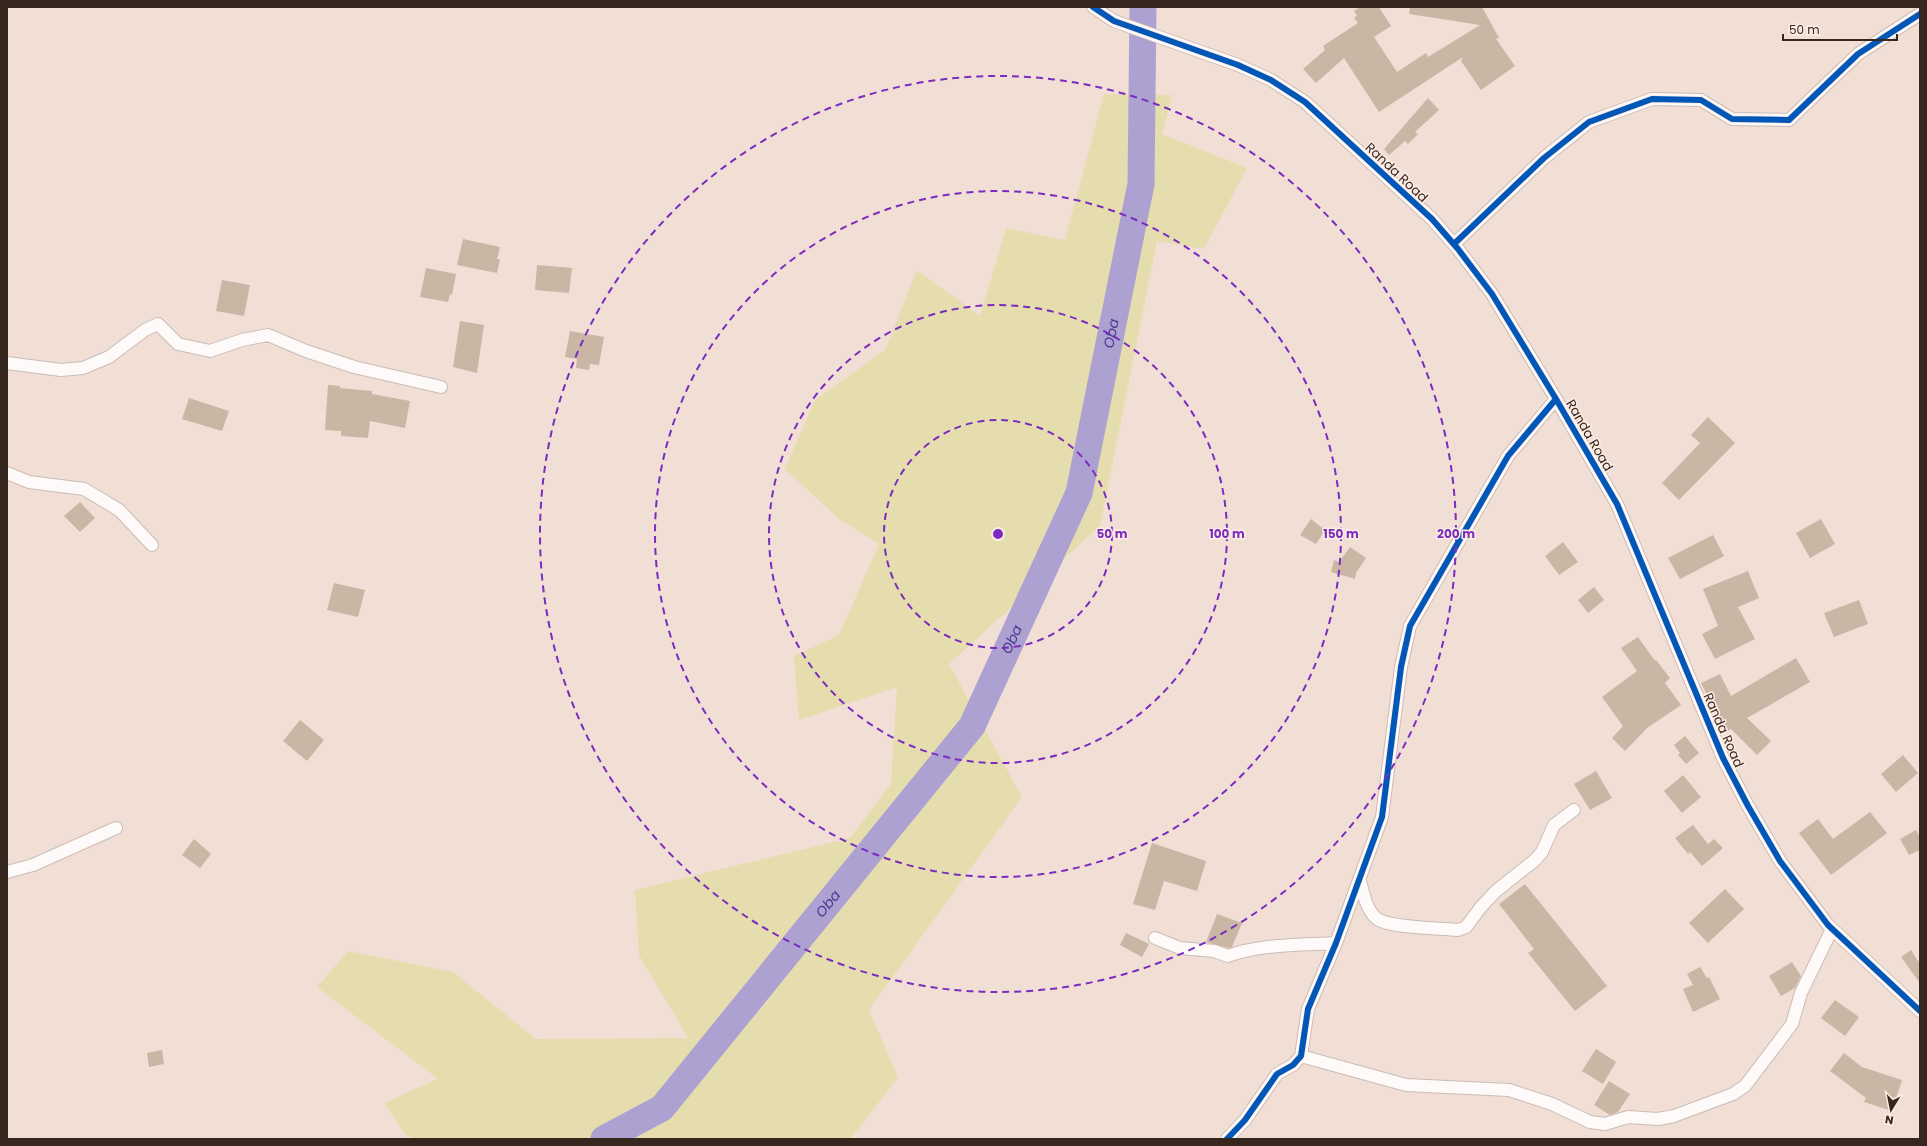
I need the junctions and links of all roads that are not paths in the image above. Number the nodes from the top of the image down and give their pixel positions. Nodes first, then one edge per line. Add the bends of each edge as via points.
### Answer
1 (1093, 7) edge
2 (1920, 14) edge
3 (1454, 244) junction
4 (7, 363) edge
5 (441, 387) dead end
6 (1556, 399) junction
7 (7, 473) edge
8 (152, 545) dead end
9 (1574, 810) dead end
10 (116, 828) dead end
11 (7, 872) edge
12 (1360, 881) junction
13 (1832, 929) junction
14 (1155, 938) dead end
15 (1336, 943) junction
16 (1920, 1011) edge
17 (1301, 1056) junction
18 (1227, 1139) edge

1 - 3 street, Randa Road via 1114,21 1238,65 1271,80 1305,102 1432,219
2 - 3 street via 1858,54 1789,120 1732,119 1701,100 1652,99 1589,122 1544,158
3 - 6 street, Randa Road via 1492,294
4 - 5 street via 60,370 83,368 109,357 145,330 158,324 178,344 210,351 242,340 268,335 354,367
6 - 12 street via 1508,456 1410,626 1401,667 1382,817
6 - 13 street, Randa Road via 1617,504 1723,758 1737,785 1780,861
7 - 8 street via 28,482 84,489 119,510
9 - 12 street via 1554,826 1542,852 1535,860 1496,891 1466,927 1458,930 1389,924 1376,918 1366,902
10 - 11 street via 33,865
12 - 15 street
13 - 16 street, Randa Road
13 - 17 street via 1801,993 1792,1024 1745,1086 1733,1094 1674,1116 1658,1119 1628,1117 1605,1124 1590,1122 1552,1104 1509,1090 1406,1085
14 - 15 street via 1180,948 1214,951 1228,956 1241,952
15 - 17 street via 1308,1009
17 - 18 street via 1293,1065 1277,1074 1245,1120

